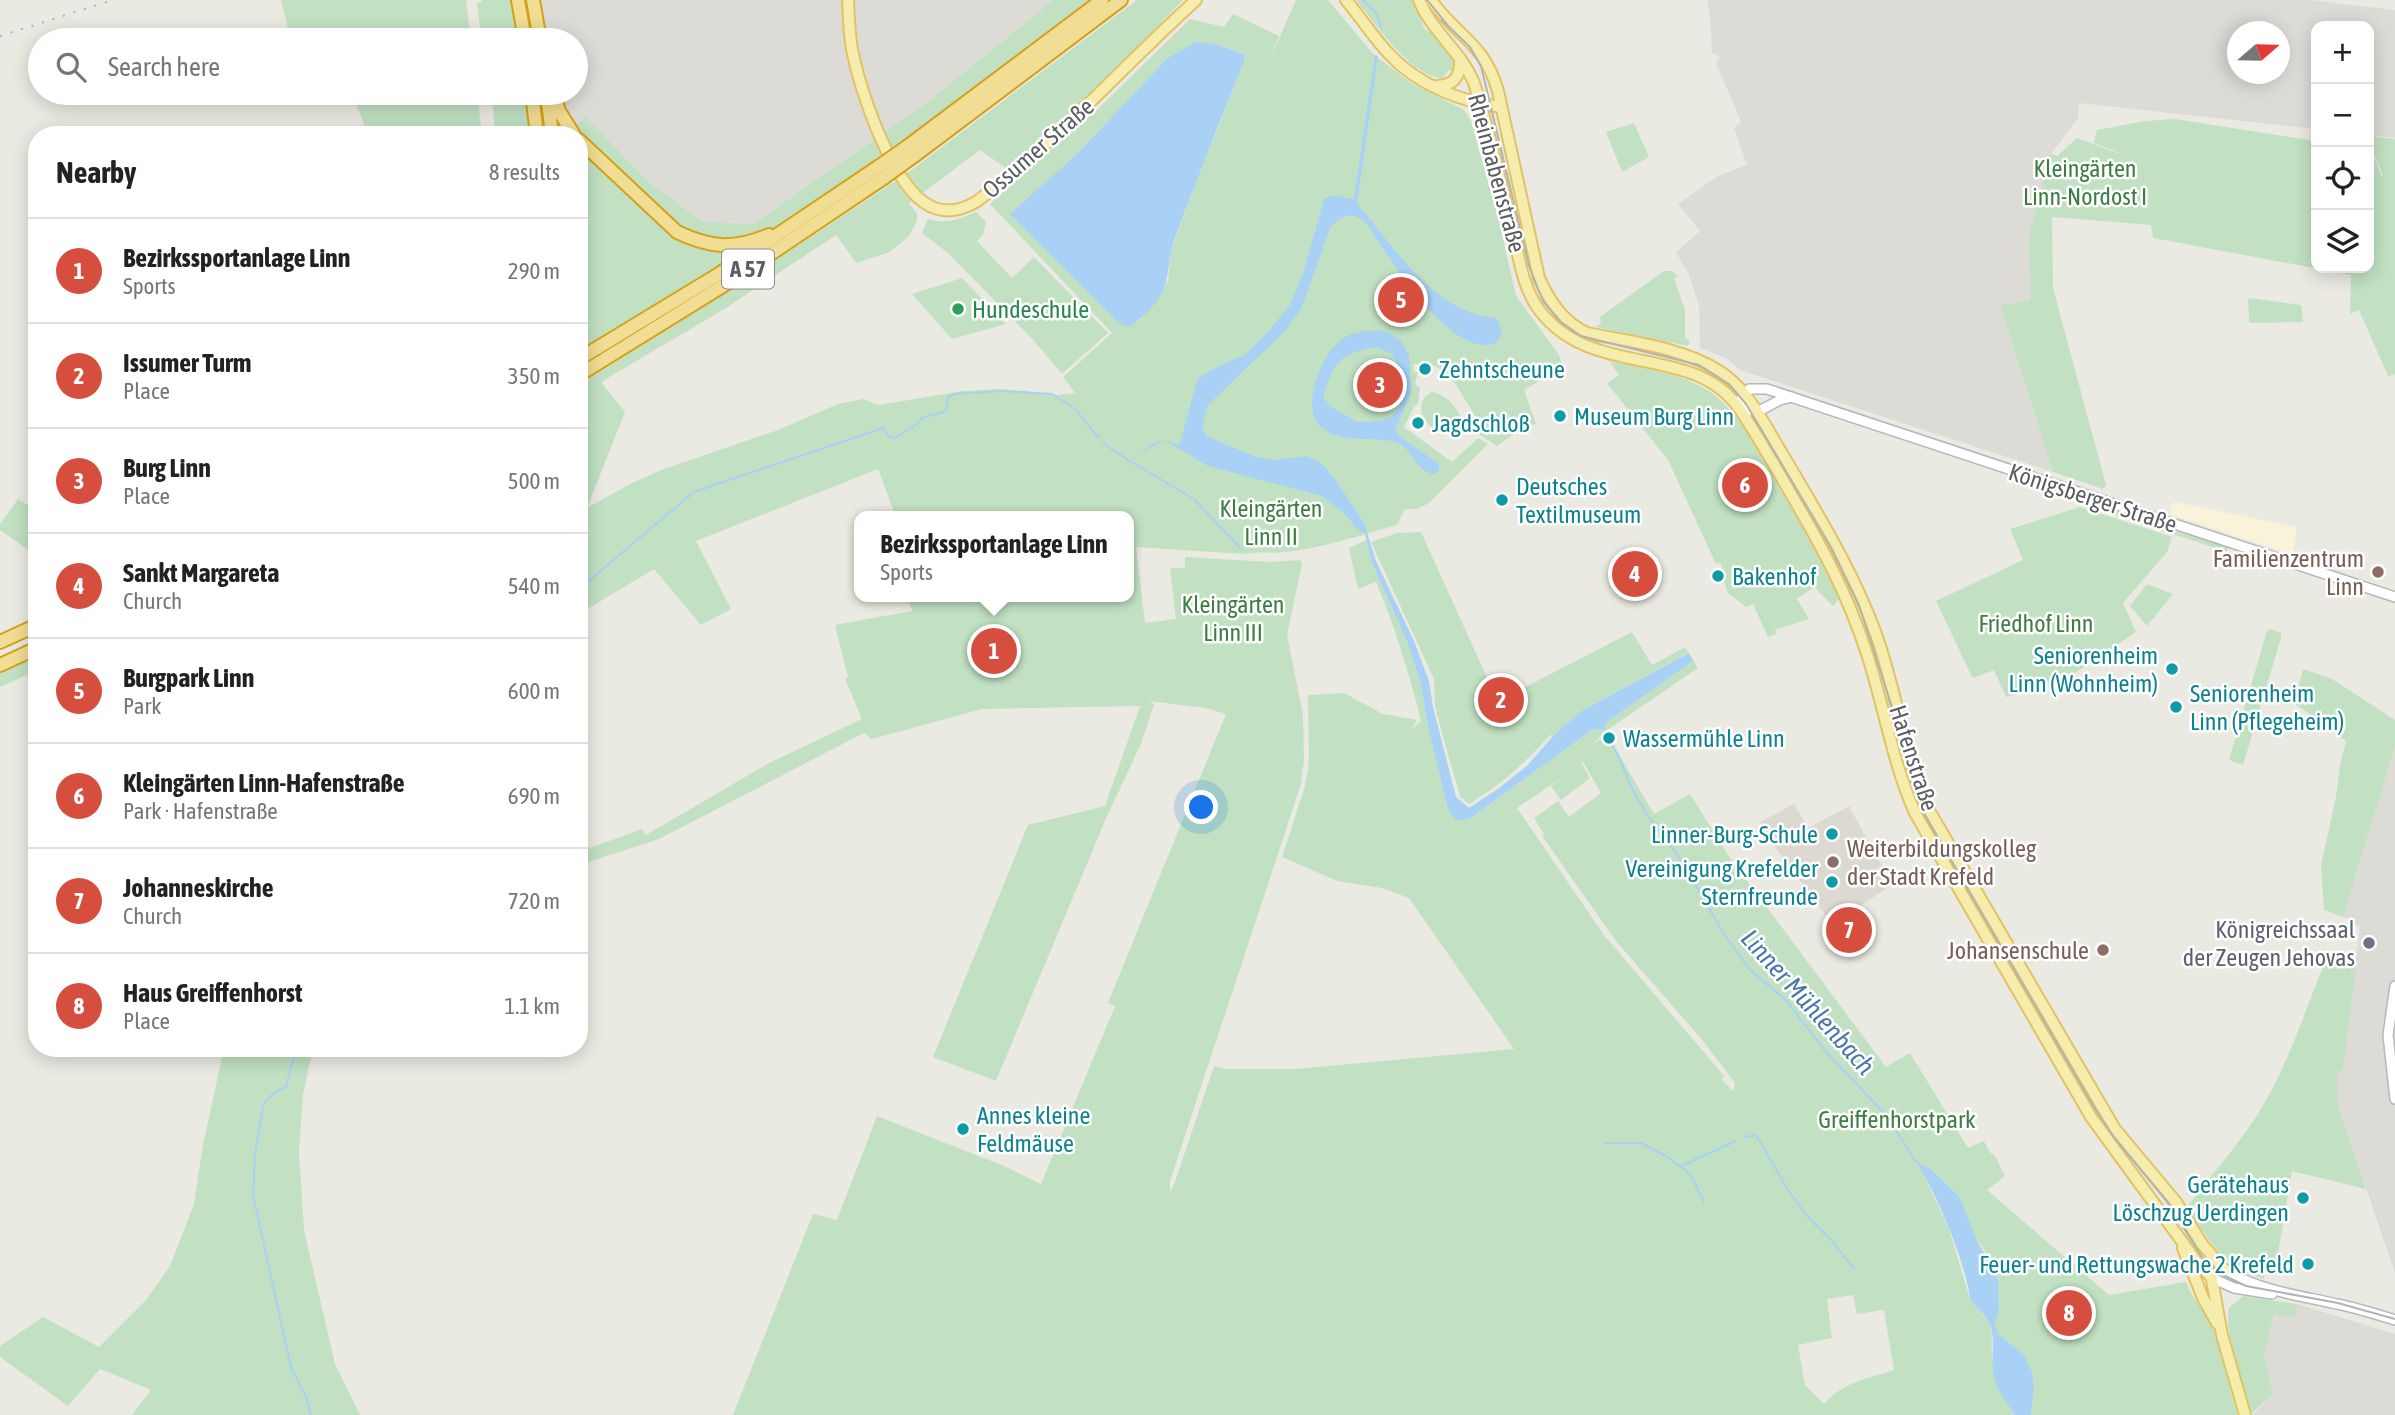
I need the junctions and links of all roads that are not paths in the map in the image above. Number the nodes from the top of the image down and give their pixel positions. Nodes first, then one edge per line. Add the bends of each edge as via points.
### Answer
1 (518, 0) edge
2 (533, 0) edge
3 (848, 0) edge
4 (1102, 0) edge
5 (1121, 0) edge
6 (1196, 0) edge
7 (1346, 0) edge
8 (1419, 0) edge
9 (1432, 0) edge
10 (523, 28) edge
11 (539, 28) edge
12 (1460, 55) junction
13 (1433, 86) junction
14 (1480, 104) junction
15 (533, 105) edge
16 (548, 105) edge
17 (557, 105) edge
18 (1502, 107) junction
19 (536, 126) edge
20 (551, 126) edge
21 (568, 126) edge
22 (588, 149) edge
23 (911, 151) junction
24 (882, 172) junction
25 (797, 223) junction
26 (1575, 328) joint
27 (1577, 343) joint
28 (588, 354) edge
29 (588, 369) edge
30 (1745, 394) junction
31 (1792, 397) junction
32 (1738, 407) junction
33 (1756, 412) junction
34 (2395, 597) edge
35 (28, 629) edge
36 (0, 642) edge
37 (28, 652) edge
38 (0, 665) edge
39 (2395, 986) edge
40 (2395, 1100) edge
41 (2172, 1225) junction
42 (2202, 1244) junction
43 (2224, 1269) joint
44 (2212, 1278) junction
45 (2292, 1295) junction
46 (2395, 1320) edge
47 (2222, 1335) junction
48 (2245, 1415) edge

1 - 10 highway
2 - 11 highway
3 - 6 main road, Ossumer Straße via 856,69 881,138 921,201 949,211 968,207 993,190 1069,125
4 - 23 highway, A 57
5 - 23 highway, A 57
7 - 13 main road via 1390,55
8 - 12 main road, Rheinbabenstraße via 1436,30
9 - 18 main road, Rheinbabenstraße via 1481,53
12 - 13 main road via 1454,82
12 - 14 main road, Rheinbabenstraße
13 - 14 main road
14 - 18 main road
14 - 27 main road, Rheinbabenstraße via 1526,284 1539,309
15 - 19 highway
16 - 20 highway
17 - 21 highway
18 - 26 main road, Rheinbabenstraße via 1539,278 1558,311
22 - 25 highway via 677,232 695,240 715,245 750,243
23 - 24 highway, A 57, bridge
24 - 25 highway, A 57
24 - 29 highway, A 57 via 726,284
25 - 28 highway, A 57
26 - 30 main road, Hafenstraße via 1693,357 1723,373
27 - 32 main road, Hafenstraße via 1689,372 1723,391
30 - 31 street, Königsberger Straße via 1759,388
30 - 32 street
30 - 33 main road, Hafenstraße
31 - 33 street
31 - 34 street, Königsberger Straße
32 - 33 street
32 - 41 main road, Hafenstraße via 1843,589 1915,813 2091,1116
33 - 42 main road, Hafenstraße via 1856,584 1877,637 1930,812 2115,1129 2176,1202
35 - 36 highway
37 - 38 highway
39 - 40 street via 2388,1034
41 - 44 main road, Hafenstraße
41 - 47 main road
42 - 43 main road, Hafenstraße
42 - 44 main road
43 - 45 street, Hafenstraße via 2256,1285
44 - 45 street, Hafenstraße via 2250,1292
44 - 47 main road
45 - 46 street, Hafenstraße
47 - 48 main road

